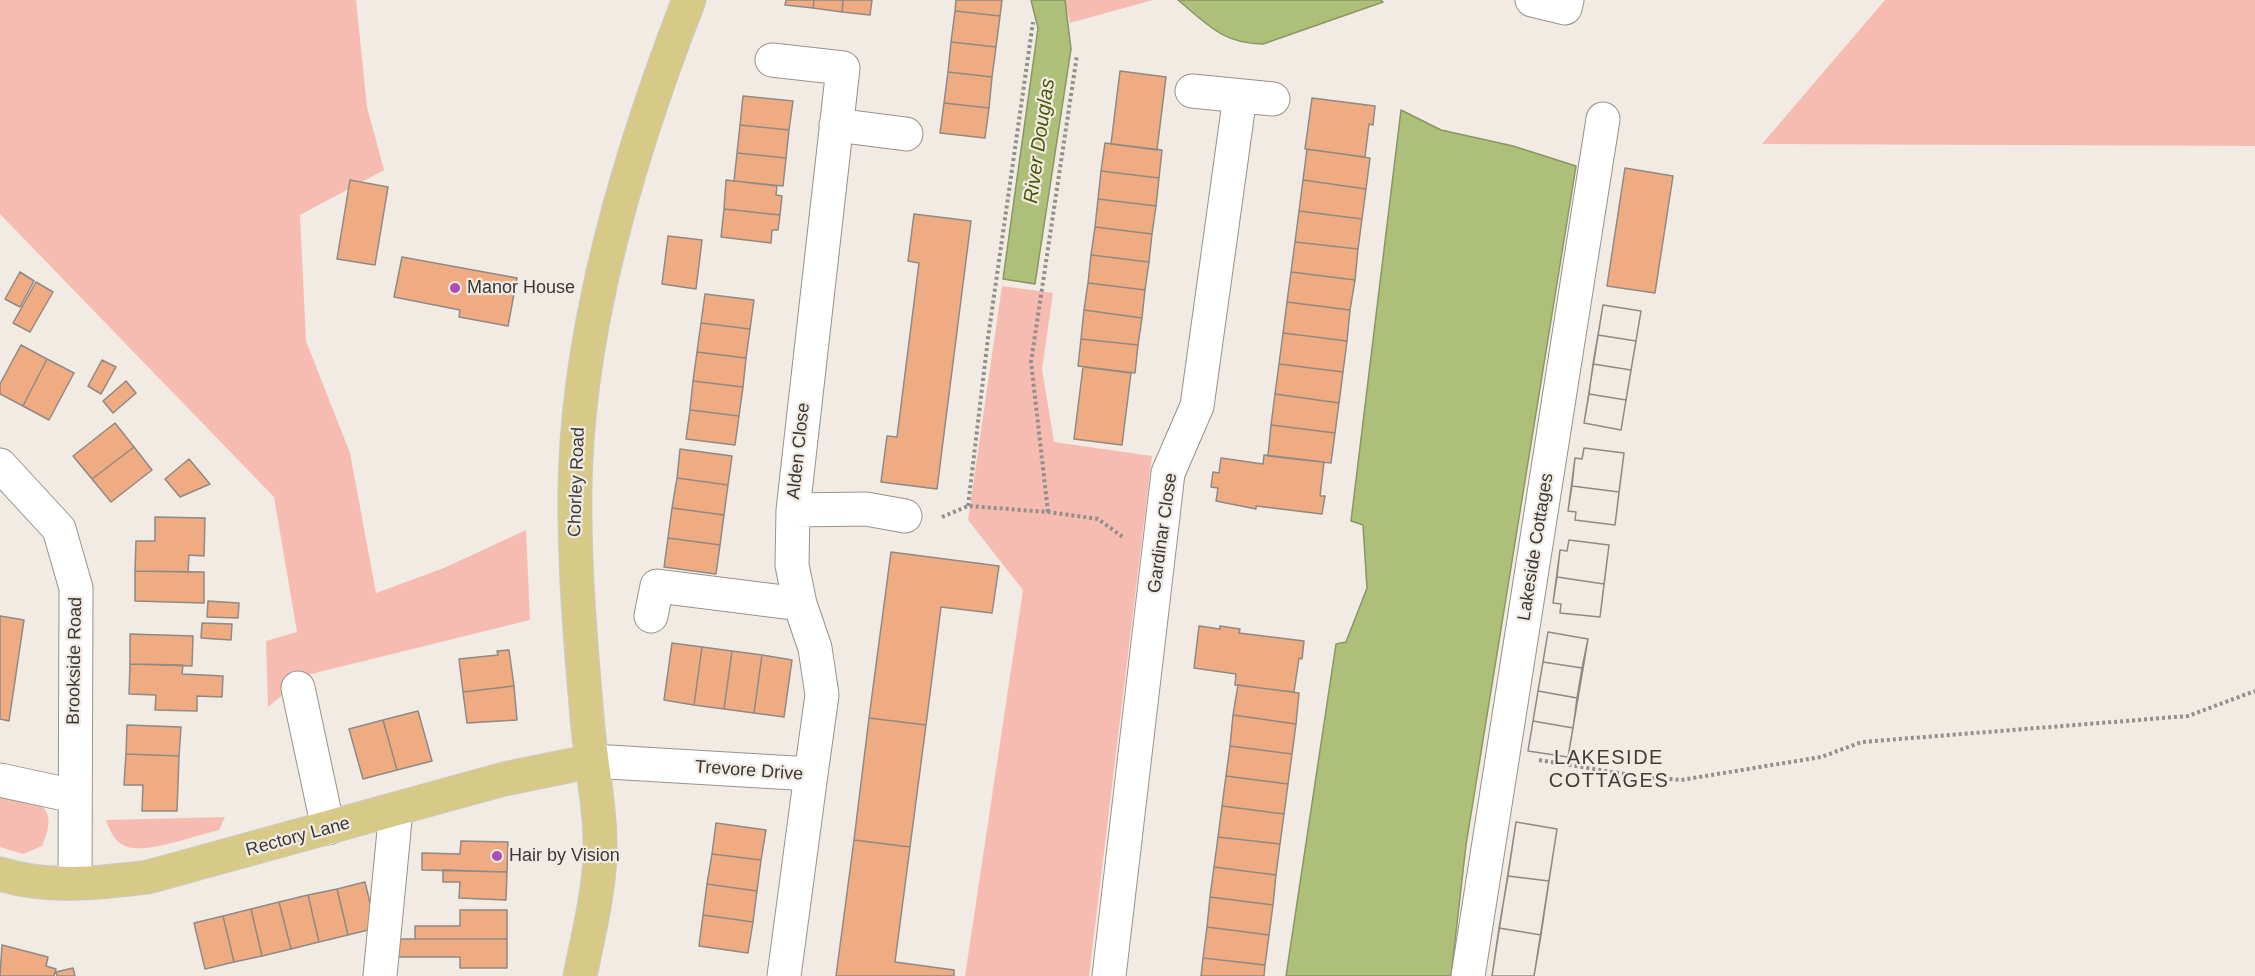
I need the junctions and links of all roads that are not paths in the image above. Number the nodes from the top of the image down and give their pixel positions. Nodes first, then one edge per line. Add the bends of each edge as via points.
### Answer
1 (689, 0) edge
2 (1532, 0) edge
3 (1567, 0) edge
4 (772, 60) dead end
5 (1192, 91) dead end
6 (1240, 96) junction
7 (1273, 99) dead end
8 (1603, 119) dead end
9 (836, 125) junction
10 (906, 134) dead end
11 (0, 465) edge
12 (793, 510) junction
13 (905, 516) dead end
14 (800, 604) junction
15 (651, 616) dead end
16 (298, 688) dead end
17 (592, 761) junction
18 (812, 774) junction
19 (0, 780) edge
20 (74, 796) junction
21 (396, 810) junction
22 (328, 828) junction
23 (0, 874) edge
24 (75, 882) junction
25 (380, 976) edge
26 (580, 976) edge
27 (784, 976) edge
28 (1109, 976) edge
29 (1468, 976) edge

1 - 17 main road, Chorley Road via 661,72 610,245 581,393 575,487 576,561
2 - 3 street via 1565,8
4 - 9 street, Alden Close via 843,68
5 - 6 street
6 - 7 street
6 - 28 street, Gardinar Close via 1197,406 1168,473
8 - 29 street, Lakeside Cottages
9 - 10 street
9 - 12 street, Alden Close
11 - 20 street, Brookside Road via 59,529 76,588
12 - 13 street via 866,509
12 - 14 street, Alden Close via 792,565
14 - 15 street via 657,586
14 - 18 street, Alden Close via 815,648 822,695
16 - 22 street
17 - 18 street, Trevore Drive
17 - 21 main road, Rectory Lane via 504,779
17 - 26 main road, Chorley Road via 600,857
18 - 27 street, Trevore Drive
19 - 20 street
20 - 24 street, Brookside Road
21 - 22 main road, Rectory Lane
21 - 25 street
22 - 24 main road, Rectory Lane via 148,877
23 - 24 main road, Rectory Lane via 37,882

